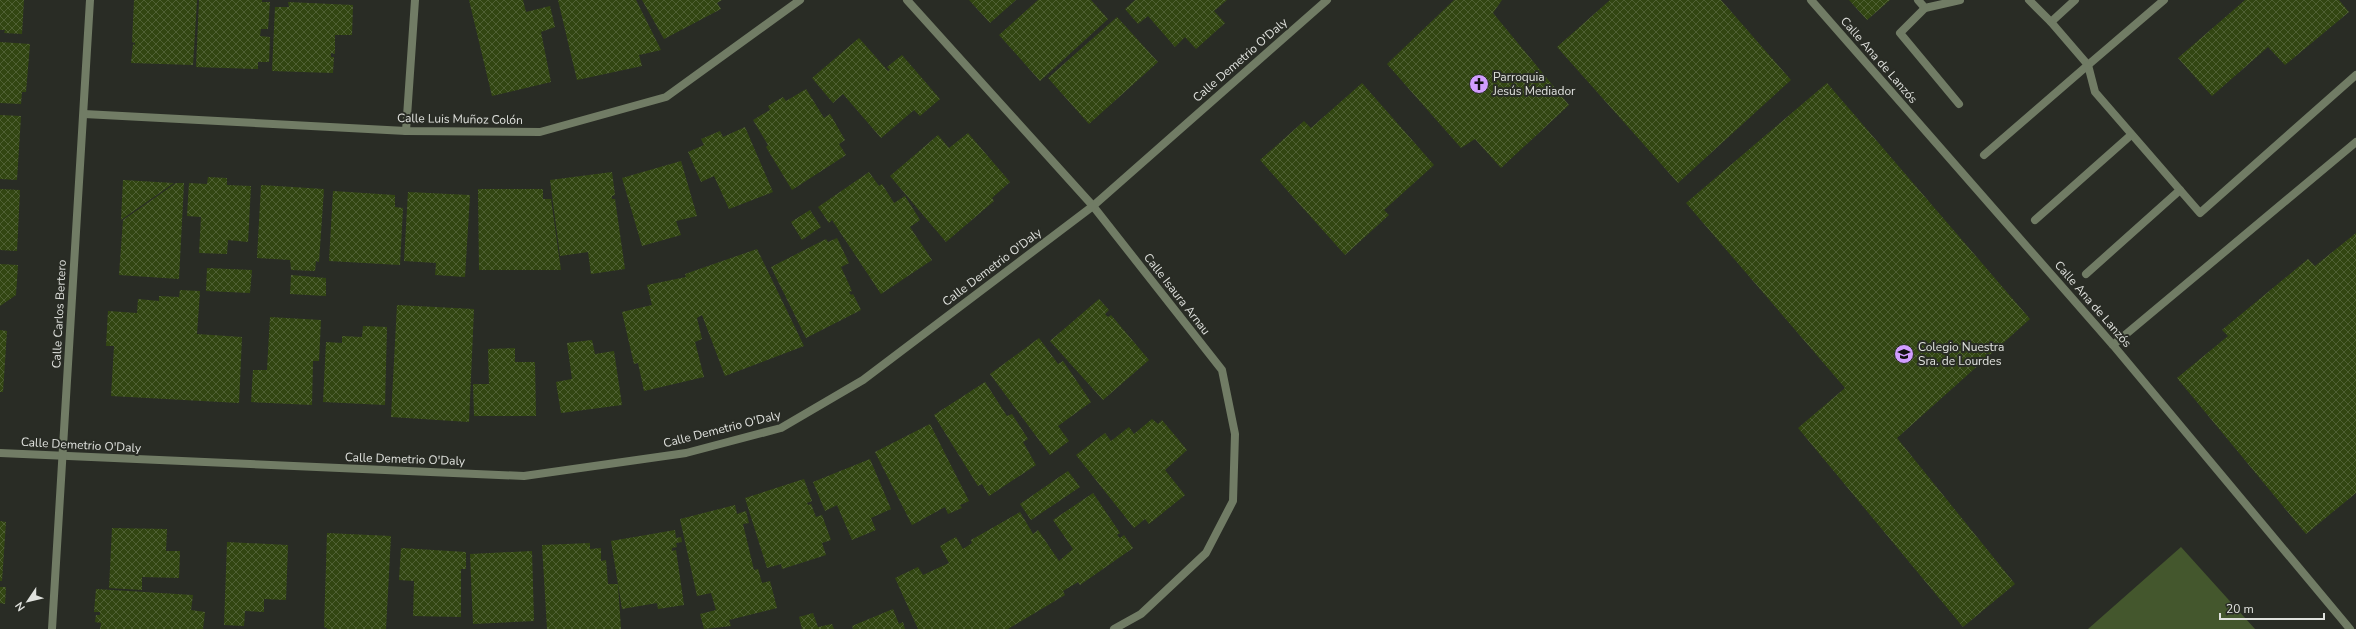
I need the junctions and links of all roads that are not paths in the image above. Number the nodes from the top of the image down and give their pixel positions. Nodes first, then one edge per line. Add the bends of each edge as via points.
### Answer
1 (90, 0) edge
2 (415, 0) edge
3 (800, 0) edge
4 (907, 0) edge
5 (1327, 0) edge
6 (1811, 0) edge
7 (1918, 0) edge
8 (1960, 0) edge
9 (2029, 0) edge
10 (2075, 0) edge
11 (2164, 0) edge
12 (1924, 8) junction
13 (2051, 22) junction
14 (2088, 65) junction
15 (2356, 74) edge
16 (1959, 104) dead end
17 (84, 114) junction
18 (406, 131) junction
19 (2131, 135) junction
20 (2356, 142) edge
21 (1984, 155) dead end
22 (2180, 190) junction
23 (1093, 206) junction
24 (2035, 220) dead end
25 (2086, 274) dead end
26 (2113, 345) junction
27 (0, 453) edge
28 (62, 457) junction
29 (52, 629) edge
30 (1114, 629) edge
31 (2350, 629) edge

1 - 17 street, Calle Carlos Bertero
2 - 18 street
3 - 18 street, Calle Luis Muñoz Colón via 666,97 540,132
4 - 23 street, Calle Isaura Arnau
5 - 23 street, Calle Demetrio O'Daly
6 - 26 street, Calle Ana de Lanzós
7 - 12 street
8 - 12 street
9 - 13 street
10 - 13 street
11 - 14 street
12 - 16 street via 1900,33
13 - 14 street
14 - 19 street via 2095,92
14 - 21 street
15 - 22 street via 2200,213
17 - 18 street, Calle Luis Muñoz Colón
17 - 28 street, Calle Carlos Bertero
19 - 22 street
19 - 24 street
20 - 26 street
22 - 25 street
23 - 28 street, Calle Demetrio O'Daly via 863,380 781,428 686,453 524,476
23 - 30 street, Calle Isaura Arnau via 1222,370 1235,434 1233,502 1206,553 1141,614
26 - 31 street, Calle Ana de Lanzós
27 - 28 street, Calle Demetrio O'Daly
28 - 29 street, Calle Carlos Bertero

